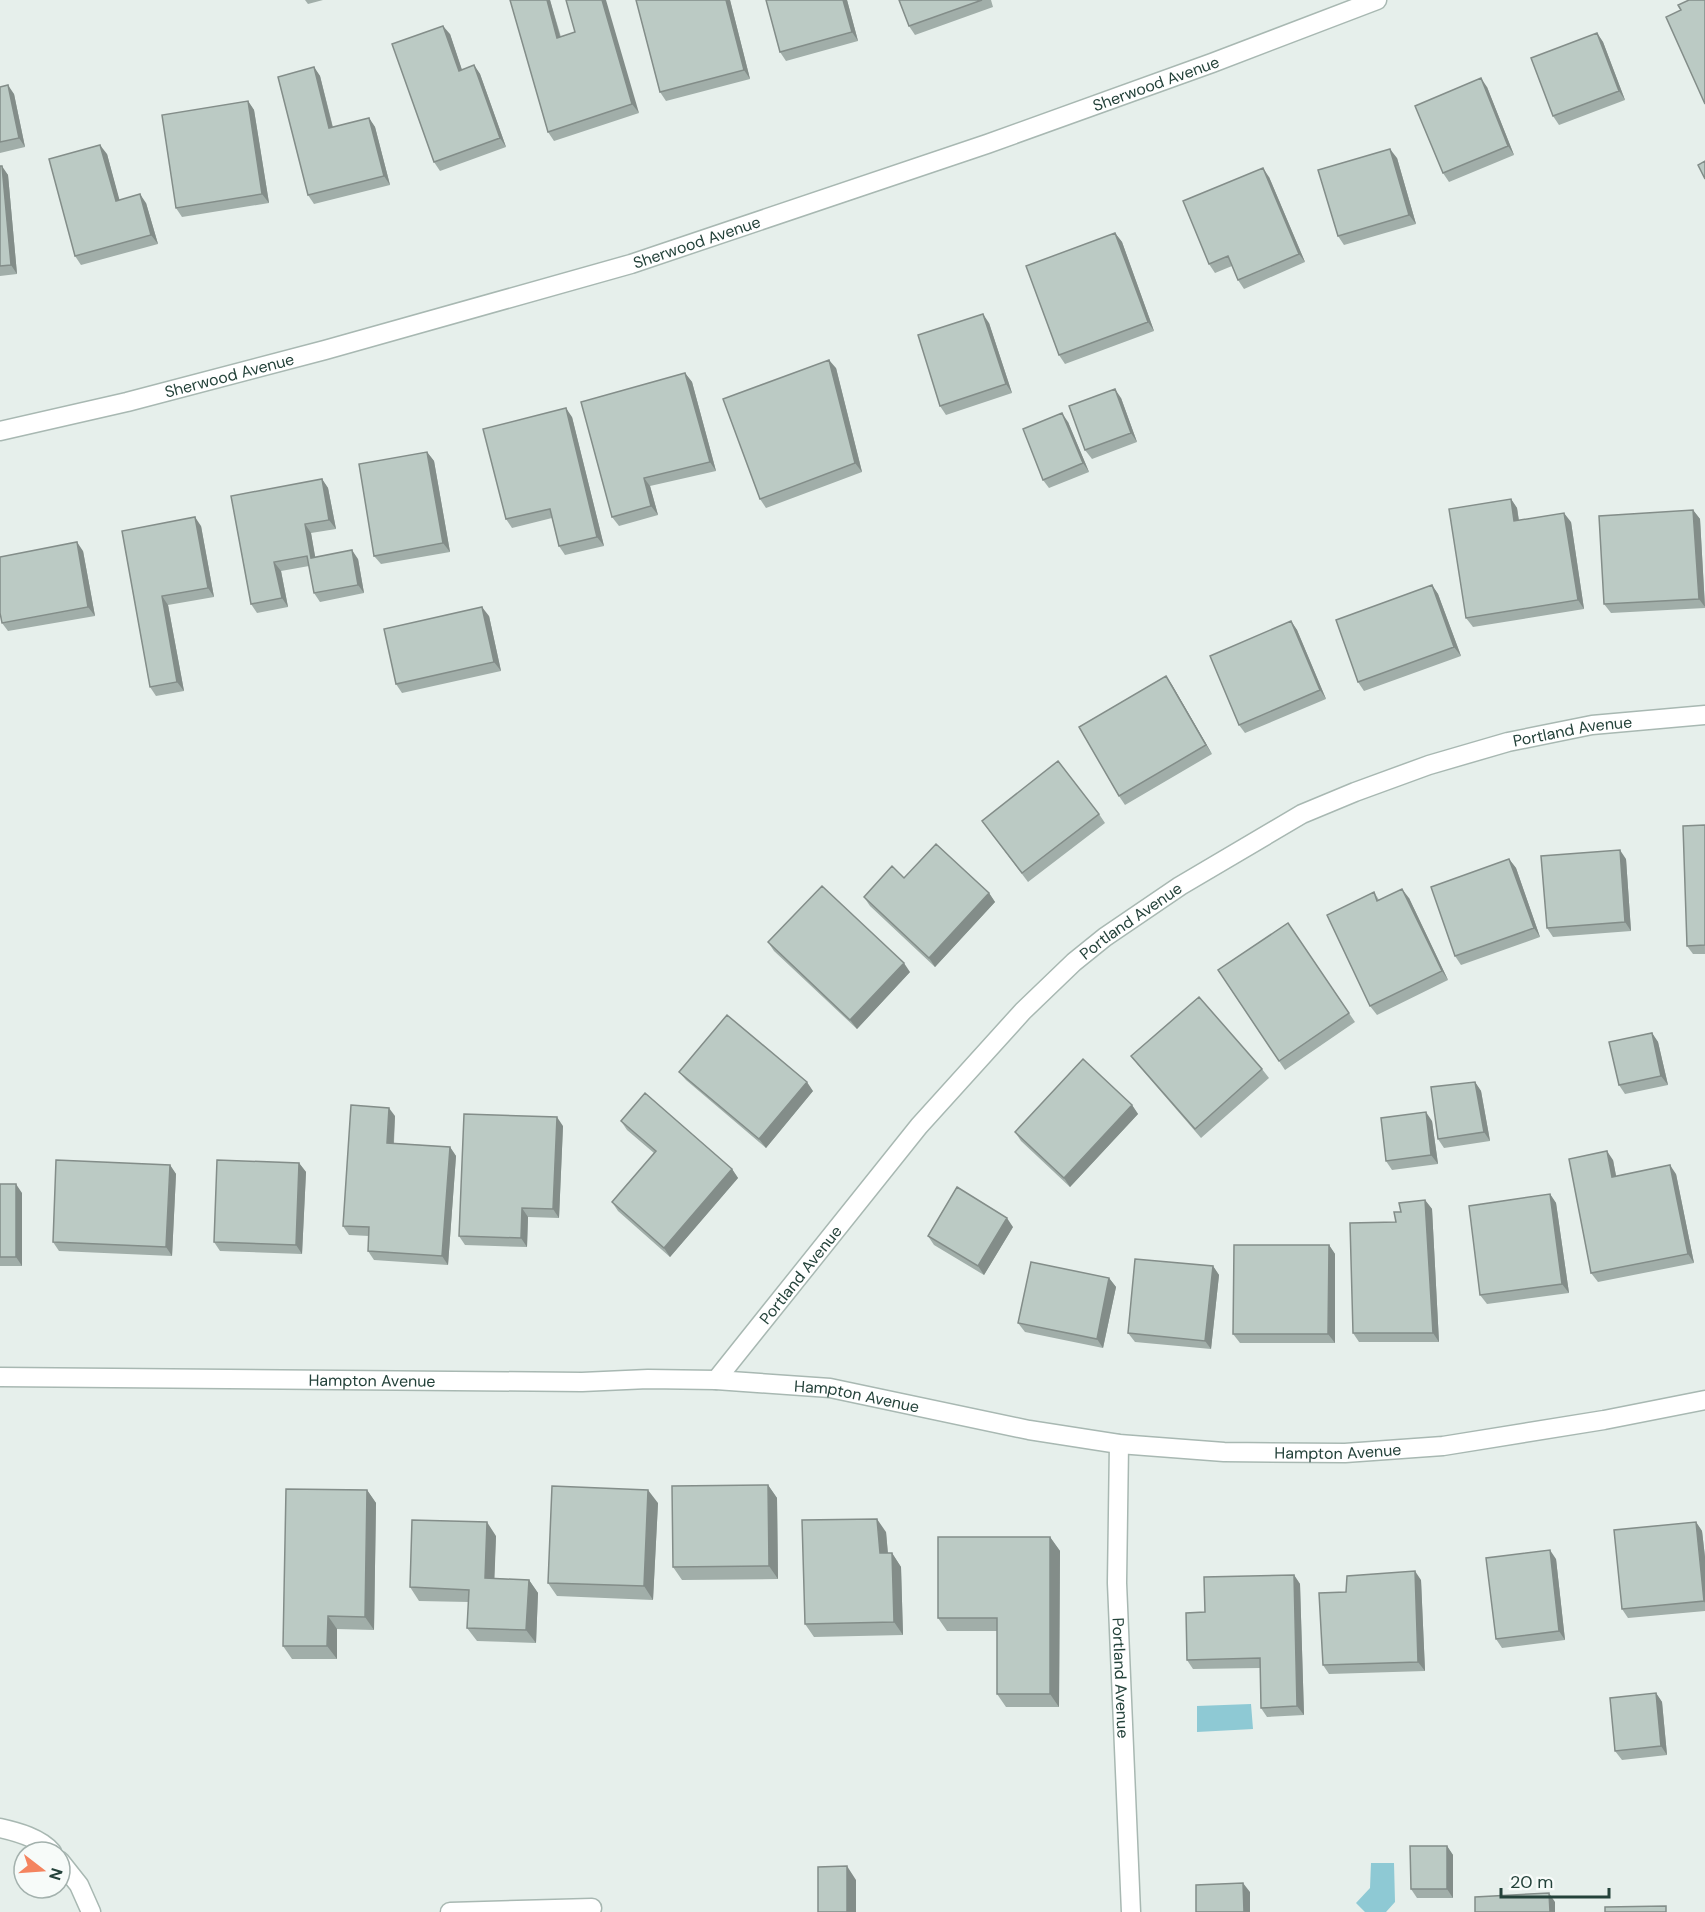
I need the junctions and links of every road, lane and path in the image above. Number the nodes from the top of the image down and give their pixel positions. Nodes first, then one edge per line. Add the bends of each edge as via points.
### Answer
1 (1377, 0) edge
2 (0, 432) edge
3 (1705, 715) edge
4 (0, 1377) edge
5 (716, 1380) junction
6 (1705, 1400) edge
7 (1119, 1444) junction
8 (0, 1828) edge
9 (34, 1840) edge
10 (72, 1876) edge
11 (592, 1908) dead end
12 (91, 1912) edge
13 (450, 1912) edge
14 (1131, 1912) edge

1 - 2 street, Sherwood Avenue via 987,144 631,264 138,400
3 - 5 street, Portland Avenue via 1592,725 1508,742 1429,765 1302,814 1153,904 1074,962 1023,1011 919,1126
4 - 5 street, Hampton Avenue
5 - 7 street, Hampton Avenue via 830,1388 1029,1430
6 - 7 street, Hampton Avenue via 1470,1442 1356,1453 1224,1452
7 - 14 street, Portland Avenue via 1117,1583
8 - 9 street
10 - 12 street
11 - 13 street

